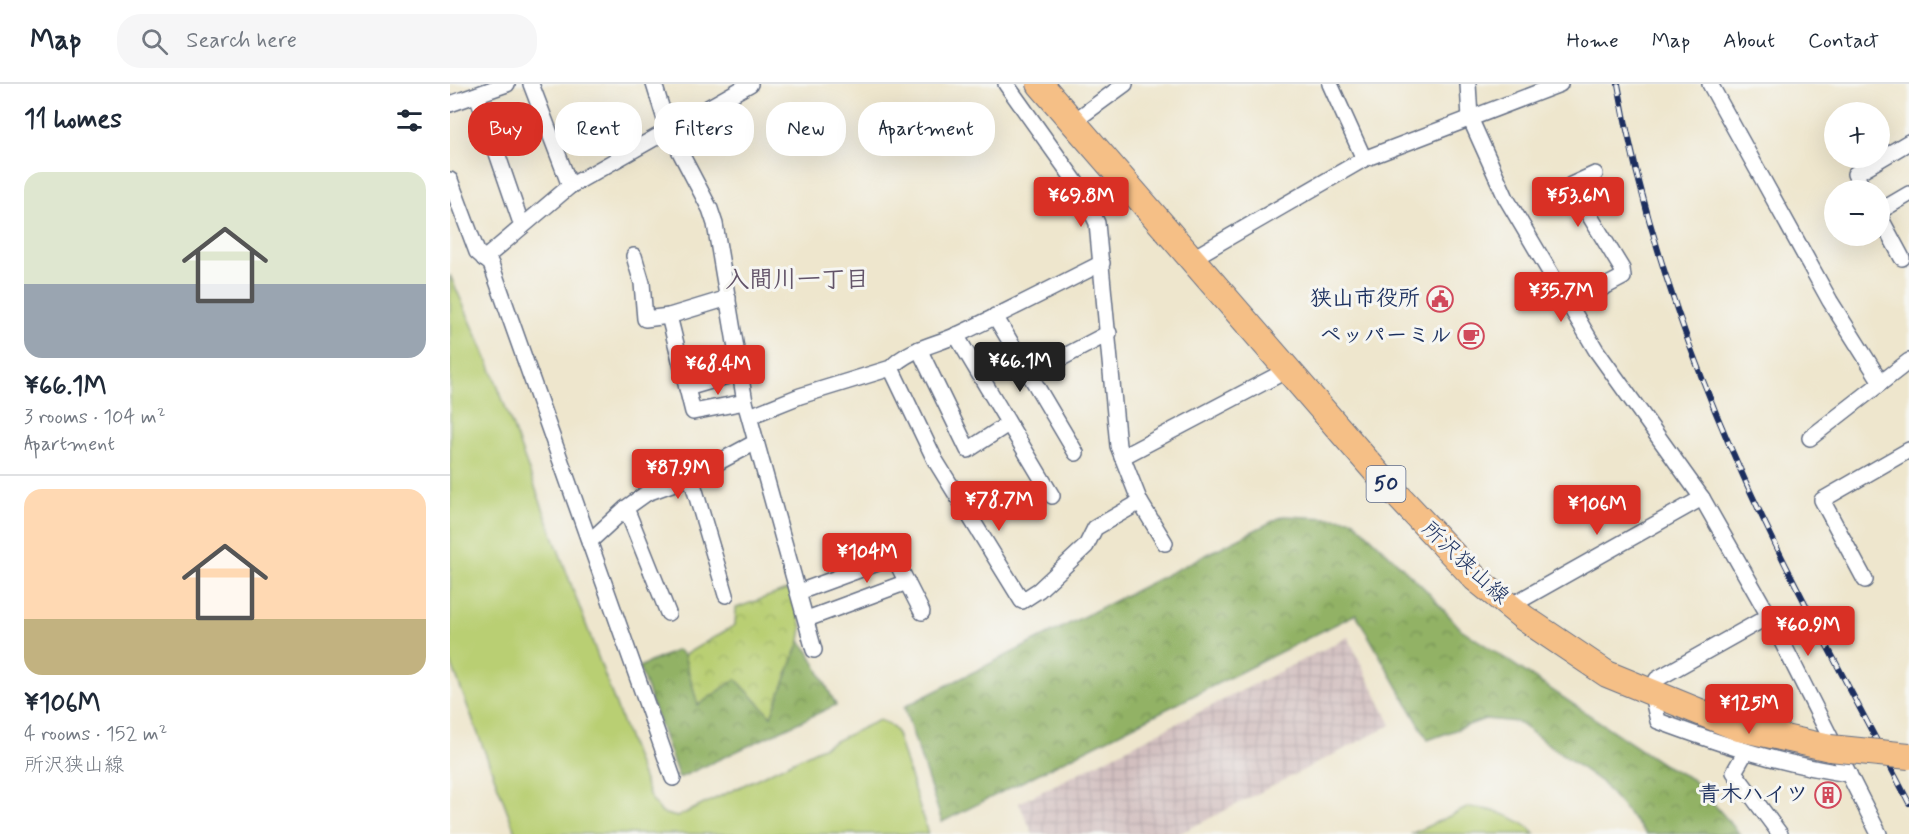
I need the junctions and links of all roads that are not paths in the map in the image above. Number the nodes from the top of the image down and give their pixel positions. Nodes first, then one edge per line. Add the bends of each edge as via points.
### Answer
1 (507, 84) edge
2 (531, 84) edge
3 (654, 84) edge
4 (750, 84) edge
5 (1006, 84) edge
6 (1040, 84) edge
7 (1125, 84) edge
8 (1330, 84) edge
9 (1468, 84) edge
10 (1710, 84) edge
11 (1552, 86) edge
12 (477, 94) junction
13 (660, 102) edge
14 (717, 102) edge
15 (450, 104) edge
16 (1470, 118) junction
17 (1073, 122) junction
18 (654, 137) edge
19 (1909, 142) edge
20 (682, 156) edge
21 (1364, 159) junction
22 (1595, 174) dead end
23 (450, 180) edge
24 (1858, 180) edge
25 (570, 186) junction
26 (1080, 188) junction
27 (1909, 194) edge
28 (1139, 197) junction
29 (1890, 205) edge
30 (522, 226) junction
31 (1890, 236) edge
32 (634, 256) dead end
33 (1193, 258) junction
34 (1902, 258) dead end
35 (484, 259) junction
36 (1102, 263) junction
37 (729, 298) junction
38 (1570, 305) junction
39 (669, 316) junction
40 (995, 316) junction
41 (1109, 333) junction
42 (956, 335) junction
43 (919, 349) junction
44 (1909, 361) edge
45 (891, 368) junction
46 (1286, 368) junction
47 (741, 372) junction
48 (1029, 375) junction
49 (1881, 382) junction
50 (687, 388) junction
51 (748, 409) junction
52 (1008, 424) junction
53 (1810, 438) dead end
54 (756, 442) junction
55 (1909, 450) edge
56 (1076, 453) dead end
57 (1122, 457) junction
58 (691, 477) junction
59 (1052, 496) dead end
60 (1702, 498) junction
61 (1140, 502) junction
62 (626, 508) junction
63 (589, 542) junction
64 (1165, 543) dead end
65 (1865, 580) dead end
66 (907, 582) junction
67 (799, 592) junction
68 (726, 595) dead end
69 (1510, 606) junction
70 (922, 612) dead end
71 (668, 613) dead end
72 (1769, 616) junction
73 (807, 619) junction
74 (814, 650) dead end
75 (1652, 690) junction
76 (1746, 751) junction
77 (1909, 756) edge
78 (1849, 774) junction
79 (673, 778) dead end
80 (1780, 834) edge
81 (1879, 834) edge

1 - 12 street
2 - 25 street
3 - 13 street
4 - 14 street
5 - 26 street
6 - 17 main road, 所沢狭山線 / 50
7 - 17 street
8 - 21 street
9 - 16 street
10 - 49 street via 1830,301
11 - 16 street
12 - 15 street
12 - 30 street
16 - 21 street
16 - 38 street via 1506,198
17 - 28 main road, 所沢狭山線 / 50
18 - 25 street
19 - 24 street via 1855,174
20 - 37 street via 710,209
21 - 33 street
22 - 38 street via 1571,185 1622,269 1623,277
23 - 35 street via 477,252
25 - 30 street
26 - 28 street via 1118,199
26 - 36 street via 1097,223
27 - 29 street
28 - 33 main road, 所沢狭山線 / 50
30 - 35 street
31 - 34 street
32 - 39 street via 642,283 645,319
33 - 46 main road, 所沢狭山線 / 50
35 - 63 street via 491,264
36 - 40 street
36 - 41 street
37 - 39 street
37 - 47 street
38 - 60 street via 1596,350
39 - 50 street
40 - 42 street
40 - 48 street
41 - 48 street
41 - 57 street
42 - 43 street
42 - 52 street
43 - 45 street
43 - 52 street via 968,450
44 - 49 street
45 - 51 street
45 - 61 street via 935,460 1022,601 1086,546 1095,528
46 - 57 street
46 - 69 main road, 所沢狭山線 / 50 via 1414,515 1476,579
47 - 50 street
47 - 51 street
48 - 56 street
49 - 53 street
50 - 51 street via 693,412
51 - 54 street
52 - 59 street
54 - 58 street
54 - 67 street
55 - 65 street via 1822,500
57 - 61 street
58 - 62 street via 647,493
58 - 68 street
60 - 69 street
60 - 72 street
61 - 64 street
62 - 63 street
62 - 71 street
63 - 79 street
66 - 67 street via 894,557
66 - 70 street
66 - 73 street
67 - 73 street
69 - 75 main road, 所沢狭山線 / 50 via 1607,674
72 - 75 street via 1657,679
72 - 78 street
73 - 74 street
75 - 76 street via 1658,721
75 - 77 main road, 所沢狭山線 / 50, bridge via 1688,710 1739,729 1830,748
76 - 78 street
76 - 80 street via 1734,772
78 - 81 street

